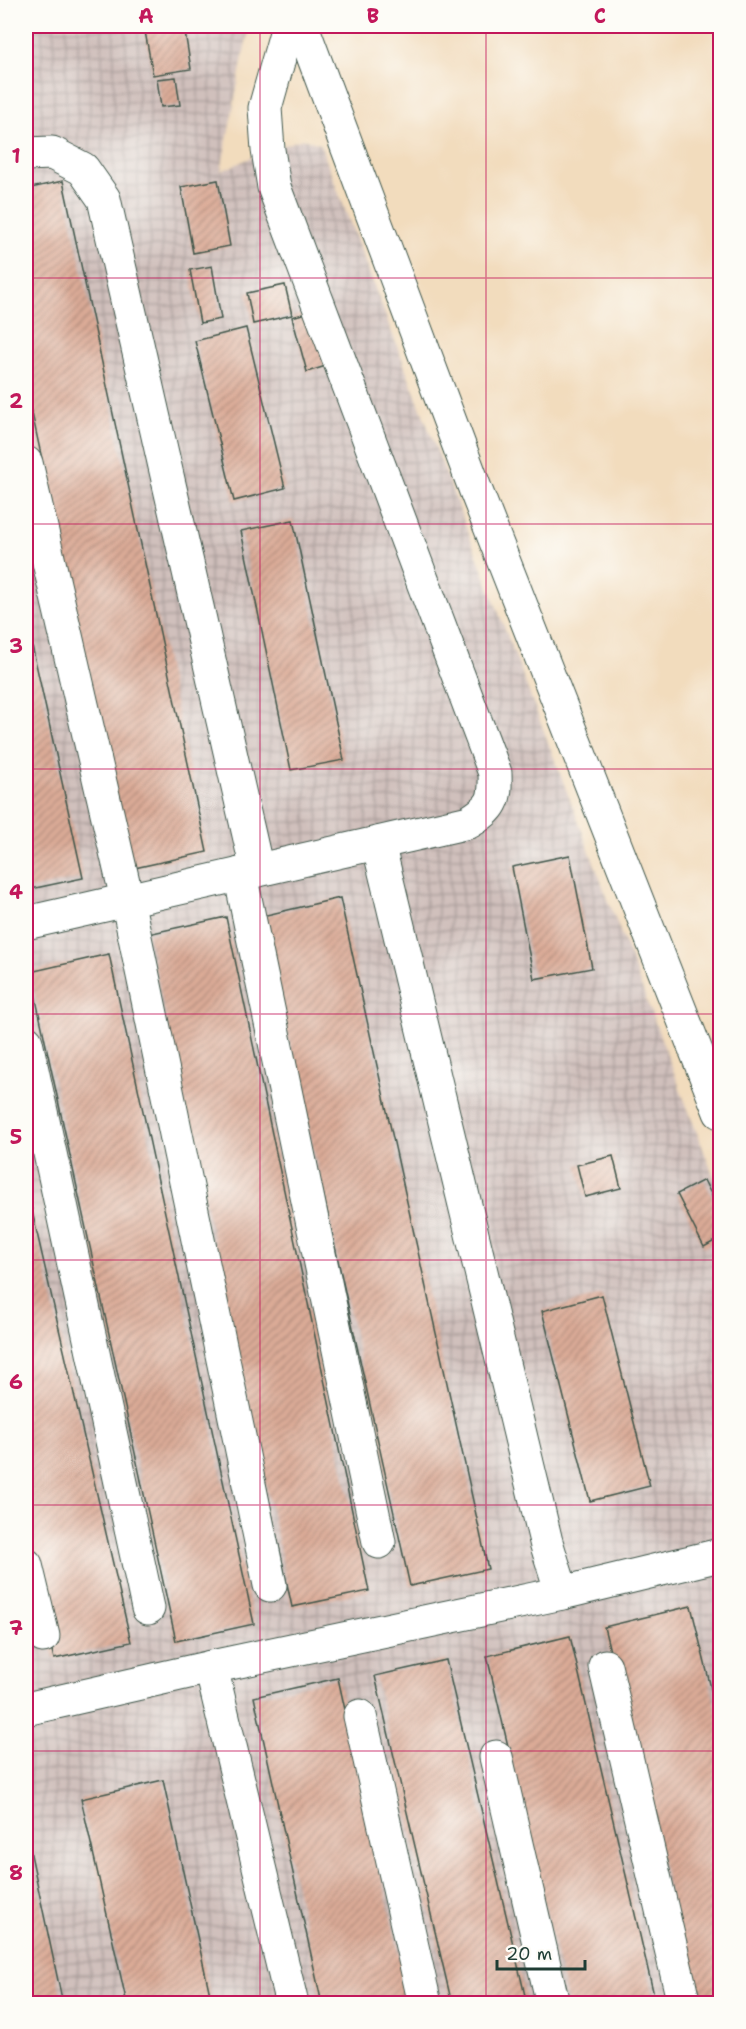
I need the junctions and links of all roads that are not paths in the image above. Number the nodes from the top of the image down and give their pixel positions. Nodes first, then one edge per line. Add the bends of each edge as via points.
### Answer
1 (288, 26) edge
2 (302, 26) edge
3 (26, 154) edge
4 (26, 463) edge
5 (378, 843) junction
6 (249, 872) junction
7 (127, 899) junction
8 (26, 922) edge
9 (26, 1042) edge
10 (715, 1077) edge
11 (720, 1112) edge
12 (379, 1542) dead end
13 (720, 1555) edge
14 (26, 1565) edge
15 (270, 1585) dead end
16 (562, 1593) junction
17 (148, 1608) dead end
18 (43, 1636) dead end
19 (605, 1666) dead end
20 (211, 1667) junction
21 (26, 1709) edge
22 (360, 1716) dead end
23 (496, 1757) dead end
24 (292, 2004) edge
25 (425, 2004) edge
26 (554, 2004) edge
27 (684, 2004) edge

1 - 5 street via 265,108 274,187 495,773 496,794 485,812 469,822
2 - 10 street via 476,491
3 - 6 street via 52,153 83,169 104,199
4 - 7 street
5 - 6 street
5 - 16 street via 546,1542
6 - 7 street
6 - 12 street
7 - 8 street
7 - 15 street
9 - 17 street
10 - 11 street
13 - 16 street
14 - 18 street
16 - 20 street
19 - 27 street
20 - 21 street
20 - 24 street
22 - 25 street
23 - 26 street

